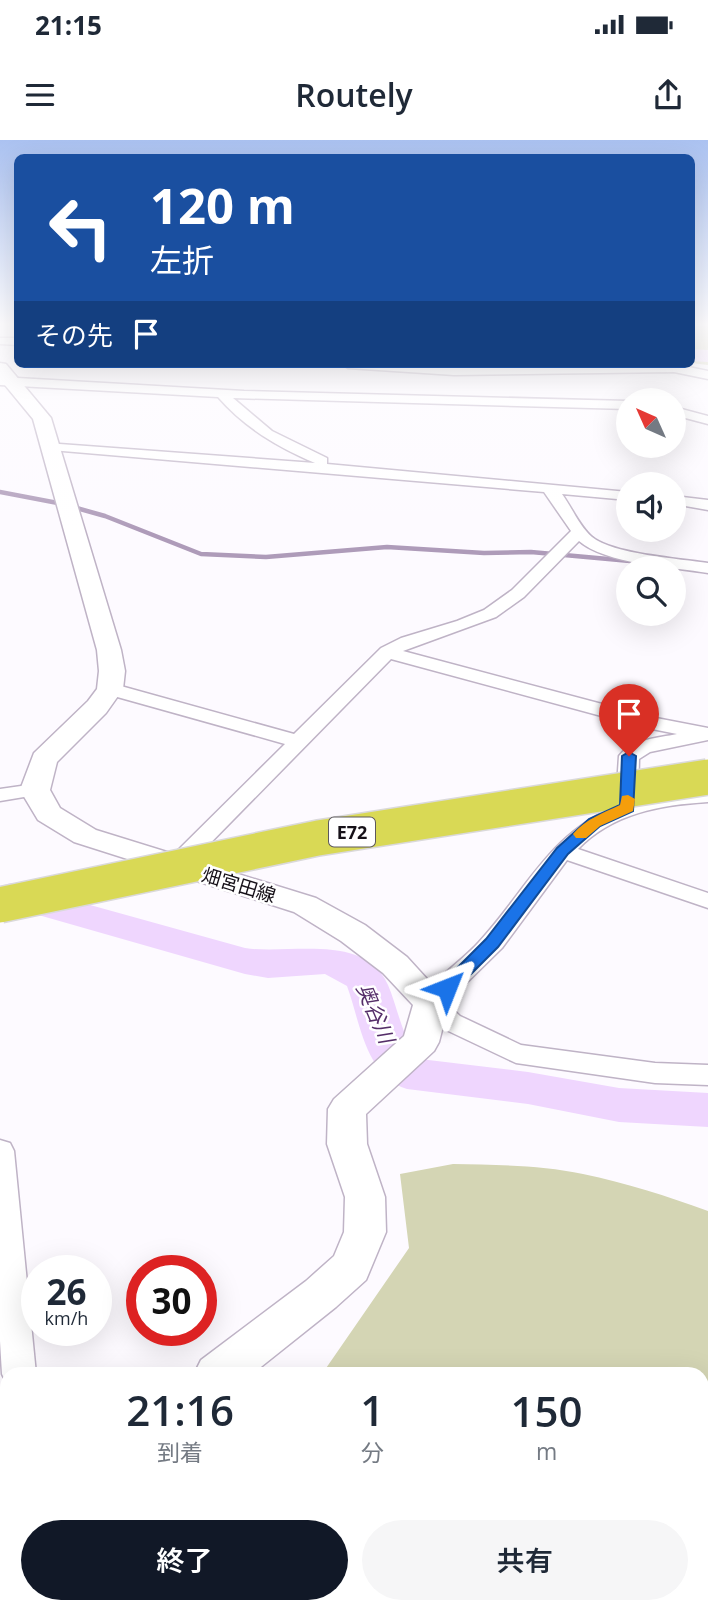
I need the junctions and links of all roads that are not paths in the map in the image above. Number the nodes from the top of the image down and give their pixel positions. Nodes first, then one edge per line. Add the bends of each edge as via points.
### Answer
1 (222, 394) edge
2 (20, 395) edge
3 (249, 395) edge
4 (616, 405) edge
5 (686, 414) edge
6 (708, 420) edge
7 (51, 446) junction
8 (341, 469) junction
9 (551, 491) junction
10 (616, 495) edge
11 (686, 502) edge
12 (708, 505) edge
13 (580, 530) junction
14 (708, 568) edge
15 (387, 652) junction
16 (110, 689) junction
17 (296, 741) junction
18 (708, 742) edge
19 (708, 777) edge
20 (35, 790) junction
21 (0, 795) edge
22 (708, 796) edge
23 (627, 807) junction
24 (562, 851) junction
25 (176, 865) junction
26 (0, 882) edge
27 (708, 901) edge
28 (0, 905) edge
29 (432, 1003) junction
30 (708, 1074) edge
31 (0, 1151) edge
32 (18, 1367) edge
33 (226, 1367) edge

1 - 8 street via 266,435
2 - 7 main road via 42,418
3 - 4 street
5 - 6 street
7 - 8 street
7 - 16 main road via 109,650
8 - 9 street via 538,486
9 - 10 street
9 - 13 street
11 - 12 street
13 - 14 street via 590,543
13 - 15 street via 537,576 498,607 475,621 403,641
15 - 17 street
15 - 18 street
16 - 17 street
16 - 20 main road via 44,759
17 - 25 street
18 - 23 street via 644,747 629,756
18 - 26 highway, E72 via 560,779
19 - 28 highway, E72, bridge via 318,838
20 - 21 street
20 - 25 main road, 畑宮田線 via 49,814 85,836
22 - 23 street via 674,796
23 - 24 street via 595,822
24 - 27 street
24 - 29 street via 492,943
25 - 29 main road, 畑宮田線 via 305,905 395,965
29 - 30 street via 451,1021 516,1054 655,1073
29 - 33 main road via 421,1042 347,1109 347,1144 365,1197 365,1232 351,1267
31 - 32 street

